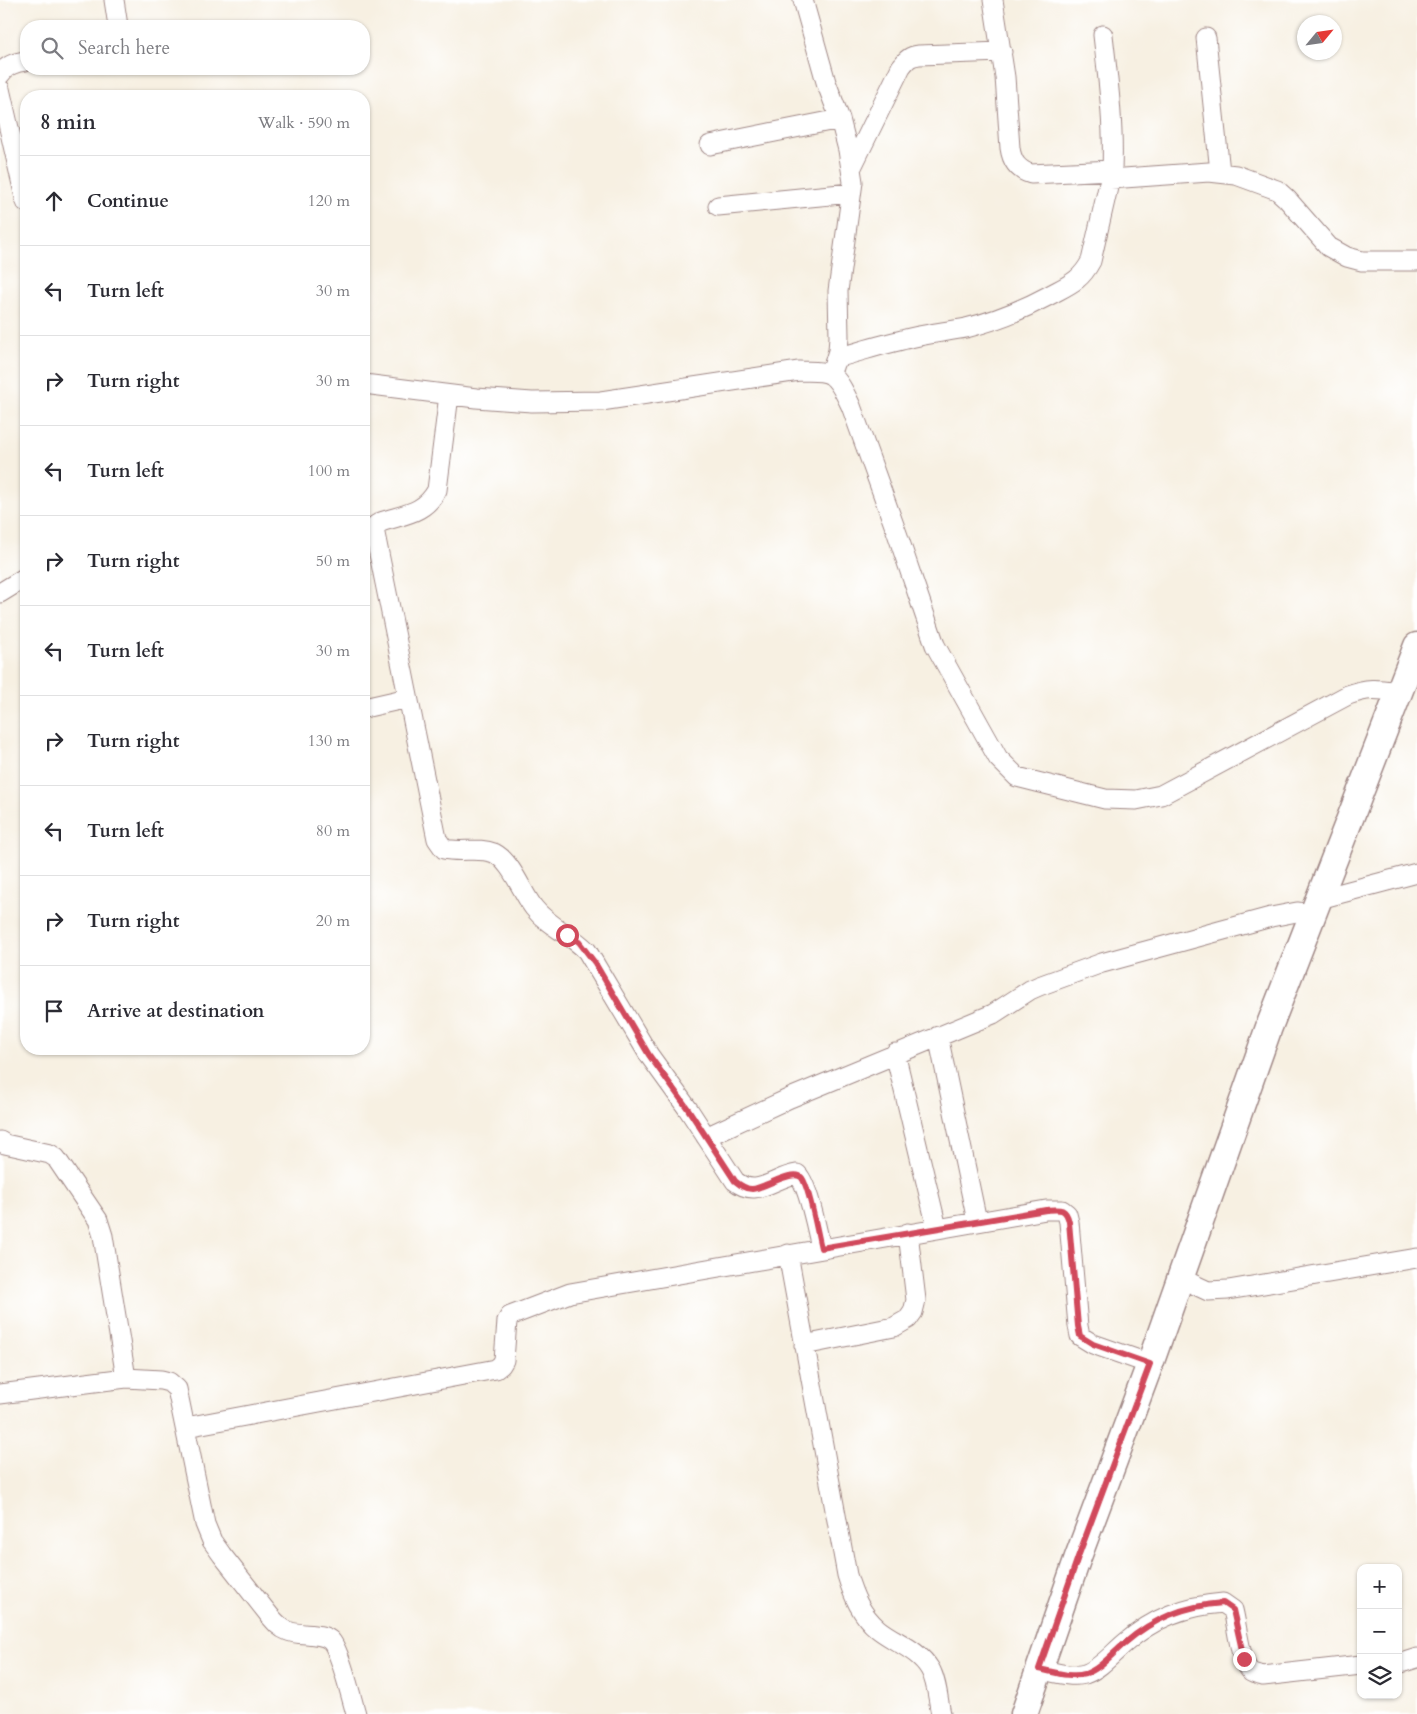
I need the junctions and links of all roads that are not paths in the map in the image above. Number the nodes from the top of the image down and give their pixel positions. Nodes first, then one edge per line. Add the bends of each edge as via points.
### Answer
1 (114, 0) edge
2 (803, 0) edge
3 (993, 0) edge
4 (117, 20) edge
5 (1102, 34) dead end
6 (1206, 38) dead end
7 (1002, 52) junction
8 (20, 62) edge
9 (0, 75) edge
10 (0, 89) edge
11 (840, 119) junction
12 (710, 146) dead end
13 (851, 168) junction
14 (1220, 172) junction
15 (1111, 174) junction
16 (20, 176) edge
17 (851, 193) junction
18 (718, 206) dead end
19 (1417, 261) edge
20 (833, 367) junction
21 (370, 385) edge
22 (449, 395) junction
23 (370, 526) edge
24 (20, 581) edge
25 (0, 593) edge
26 (1417, 646) edge
27 (1400, 692) junction
28 (408, 698) junction
29 (370, 707) edge
30 (1417, 873) edge
31 (1316, 907) junction
32 (938, 1036) junction
33 (895, 1053) junction
34 (706, 1137) junction
35 (0, 1141) edge
36 (977, 1221) junction
37 (937, 1228) junction
38 (908, 1233) junction
39 (821, 1248) junction
40 (788, 1254) junction
41 (1417, 1258) edge
42 (1180, 1278) junction
43 (804, 1345) junction
44 (1150, 1364) junction
45 (126, 1378) junction
46 (0, 1394) edge
47 (186, 1427) junction
48 (1417, 1658) edge
49 (1402, 1663) edge
50 (1357, 1665) edge
51 (1039, 1669) junction
52 (356, 1714) edge
53 (941, 1714) edge
54 (1024, 1714) edge

1 - 4 street
2 - 11 street
3 - 7 street
5 - 15 street via 1113,155
6 - 14 street
7 - 13 street via 919,55 907,59
7 - 15 street via 1010,148 1012,158 1022,171 1031,174
8 - 9 street via 10,64
10 - 16 street
11 - 12 street
11 - 13 street
13 - 17 street
14 - 15 street
14 - 19 street via 1271,188 1287,199 1329,246 1347,257 1362,261
15 - 20 street via 1091,261 1079,279 1025,308 996,319 966,328 902,339
17 - 18 street
17 - 20 street via 838,291 839,337
20 - 22 street via 818,372 799,371 601,401 532,402
20 - 27 street via 851,406 935,645 998,758 1017,777 1105,799 1136,800 1162,795 1348,696 1376,688
21 - 22 street
22 - 23 street via 437,490 431,500 420,510
23 - 28 street via 374,529
24 - 25 street
26 - 27 main road
27 - 31 main road
28 - 29 street
28 - 34 street via 439,844 452,851 482,851 498,856 542,917 579,942 649,1055
30 - 31 street
31 - 32 street via 1094,966 1030,990 993,1014
31 - 42 main road via 1269,1027
32 - 33 street
32 - 36 street
33 - 34 street
33 - 37 street
34 - 39 street via 735,1181 742,1186 750,1189 792,1175 801,1176
35 - 45 street via 56,1158 98,1220
36 - 37 street
36 - 44 street via 1046,1210 1062,1210 1067,1214 1080,1336 1093,1344
37 - 38 street
38 - 39 street
38 - 43 street via 916,1300 908,1319 894,1327
39 - 40 street
40 - 43 street
40 - 47 street via 570,1292 515,1314 507,1321 504,1360 489,1371
41 - 42 street via 1228,1290 1208,1291
42 - 44 main road
43 - 53 street via 851,1590 877,1628 915,1653 930,1670
44 - 51 main road
45 - 46 street
45 - 47 street via 161,1380 177,1388
47 - 52 street via 205,1524 212,1541 280,1626 289,1632 330,1640 338,1654
48 - 49 street
50 - 51 street via 1263,1676 1256,1674 1250,1671 1244,1659 1233,1610 1223,1603 1167,1615 1137,1633 1086,1674 1076,1676
51 - 54 main road

